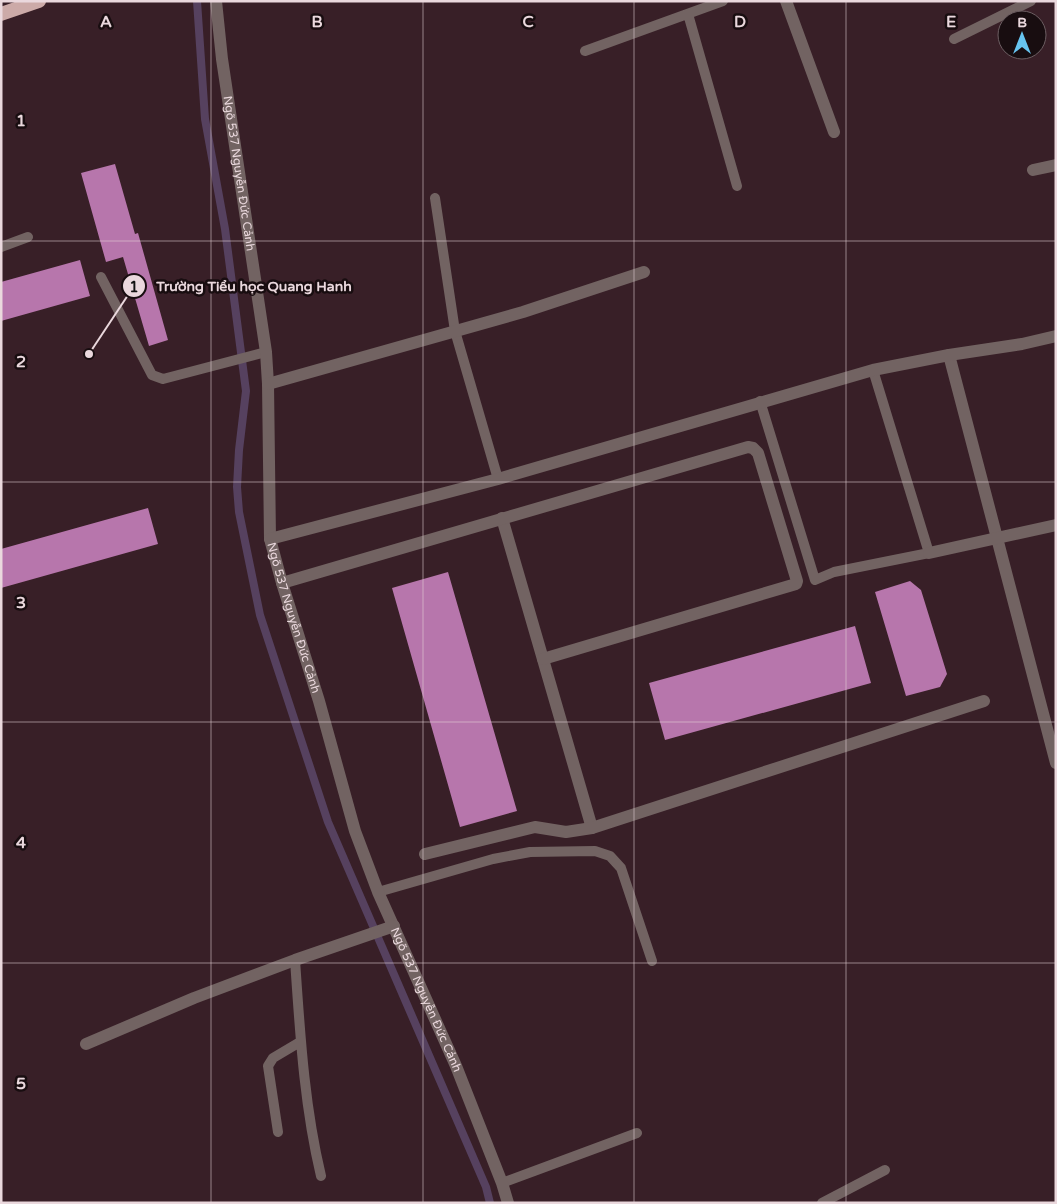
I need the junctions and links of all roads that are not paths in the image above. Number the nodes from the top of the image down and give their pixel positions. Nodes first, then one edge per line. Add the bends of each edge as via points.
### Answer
1 (39, 1) edge
2 (216, 1) edge
3 (723, 1) edge
4 (786, 1) edge
5 (1031, 1) edge
6 (1, 14) edge
7 (688, 14) junction
8 (954, 39) dead end
9 (585, 51) dead end
10 (834, 132) dead end
11 (1056, 166) edge
12 (1033, 170) dead end
13 (737, 186) dead end
14 (435, 198) dead end
15 (28, 237) dead end
16 (1, 247) edge
17 (644, 272) dead end
18 (101, 278) dead end
19 (456, 331) junction
20 (1056, 336) edge
21 (266, 352) junction
22 (949, 355) junction
23 (873, 370) junction
24 (268, 384) junction
25 (760, 401) junction
26 (498, 479) junction
27 (502, 518) junction
28 (1056, 525) edge
29 (997, 538) junction
30 (270, 539) junction
31 (929, 553) junction
32 (282, 583) junction
33 (543, 659) junction
34 (984, 701) dead end
35 (1050, 721) edge
36 (1056, 763) edge
37 (592, 828) junction
38 (425, 854) dead end
39 (378, 892) junction
40 (389, 928) junction
41 (295, 960) junction
42 (652, 961) dead end
43 (300, 1042) junction
44 (86, 1044) dead end
45 (278, 1132) dead end
46 (637, 1133) dead end
47 (885, 1170) dead end
48 (321, 1176) dead end
49 (502, 1183) junction
50 (508, 1203) edge
51 (822, 1203) edge

1 - 6 highway
2 - 21 street, Ngõ 537 Nguyễn Đức Cảnh
3 - 7 lane
4 - 10 street
5 - 8 lane
7 - 9 lane
7 - 13 lane
11 - 12 street
14 - 19 lane
15 - 16 lane
17 - 19 street
18 - 21 lane via 152,375 162,379
19 - 24 street
19 - 26 lane
20 - 22 street
21 - 24 street, Ngõ 537 Nguyễn Đức Cảnh
22 - 23 street
22 - 29 street
23 - 25 street
23 - 31 lane
24 - 30 street, Ngõ 537 Nguyễn Đức Cảnh
25 - 26 street
25 - 31 lane via 815,580 834,572
26 - 30 street
27 - 32 street
27 - 33 street
27 - 33 street via 753,448 758,453 797,581 796,584
28 - 29 street
29 - 31 street
29 - 35 street
30 - 32 street, Ngõ 537 Nguyễn Đức Cảnh
32 - 39 street, Ngõ 537 Nguyễn Đức Cảnh via 355,831
33 - 37 street
34 - 37 street
35 - 36 street
37 - 38 street via 566,832 535,827
39 - 40 street, Ngõ 537 Nguyễn Đức Cảnh
39 - 42 lane via 492,858 530,852 595,851 610,856 621,868
40 - 41 street
40 - 49 street, Ngõ 537 Nguyễn Đức Cảnh via 456,1066
41 - 43 lane
41 - 44 street
43 - 45 lane via 273,1058 268,1066
43 - 48 lane via 313,1145
46 - 49 lane
47 - 51 lane
49 - 50 street, Ngõ 537 Nguyễn Đức Cảnh

